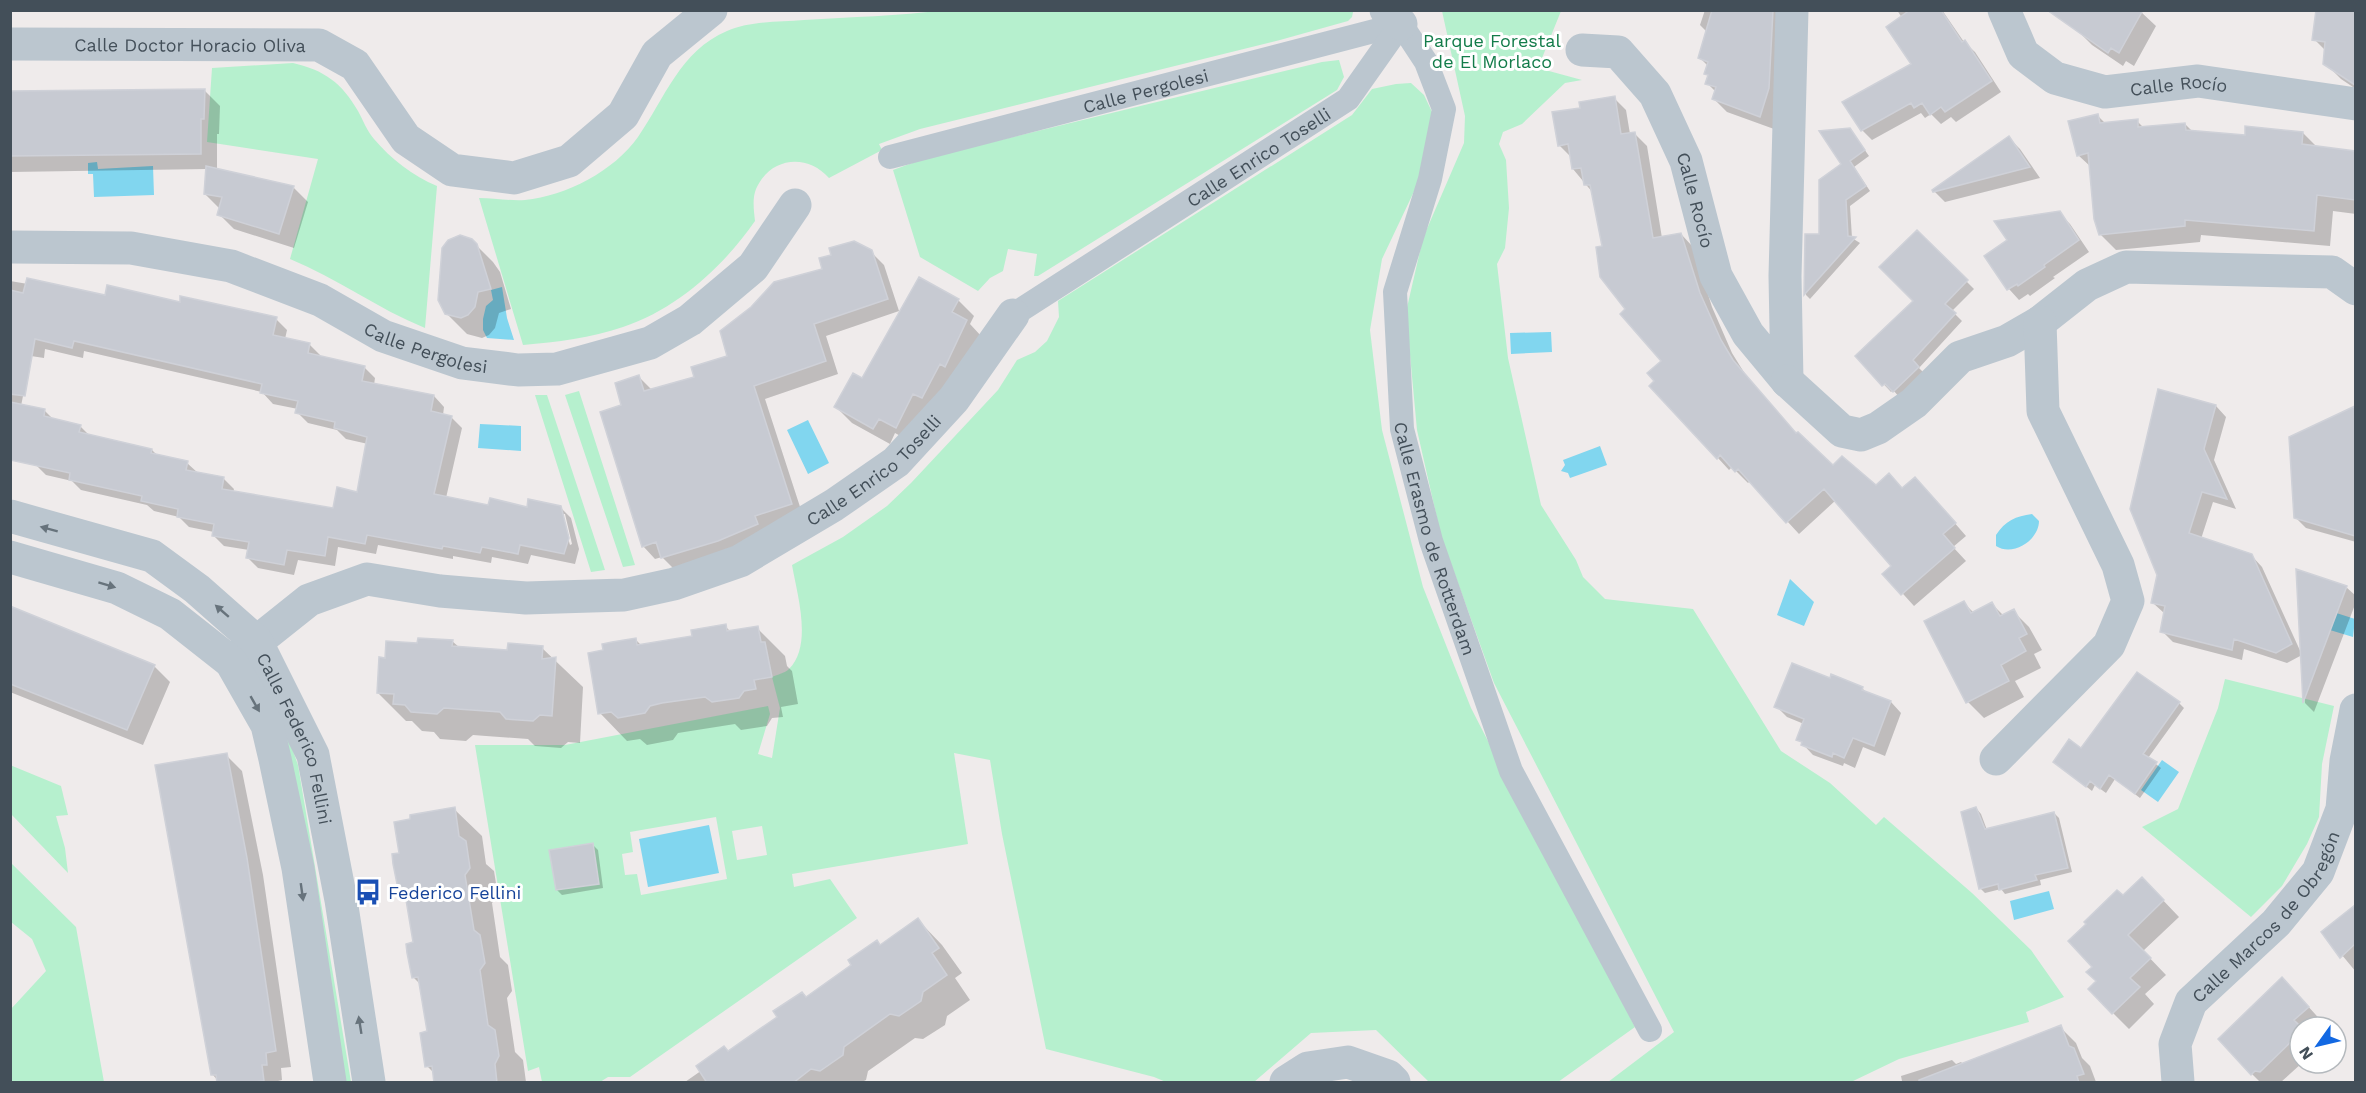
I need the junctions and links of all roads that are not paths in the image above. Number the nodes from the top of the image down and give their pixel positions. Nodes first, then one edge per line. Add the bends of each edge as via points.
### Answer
1 (711, 10) edge
2 (1792, 10) edge
3 (2004, 10) edge
4 (1394, 17) edge
5 (10, 44) edge
6 (1582, 50) dead end
7 (2355, 104) edge
8 (890, 157) dead end
9 (795, 205) dead end
10 (10, 247) edge
11 (2355, 289) edge
12 (1013, 315) joint
13 (2040, 322) junction
14 (1786, 381) junction
15 (10, 516) edge
16 (10, 557) edge
17 (256, 641) junction
18 (231, 662) junction
19 (2355, 710) edge
20 (1996, 759) dead end
21 (1650, 1030) dead end
22 (330, 1083) edge
23 (369, 1083) edge
24 (1286, 1083) edge
25 (1394, 1083) edge
26 (2178, 1083) edge

1 - 5 street, Calle Doctor Horacio Oliva via 657,54 623,115 569,161 514,178 452,170 406,139 355,65 319,45
2 - 14 street
3 - 7 street, Calle Rocío via 2023,54 2055,78 2105,92 2198,81
4 - 8 street, Calle Pergolesi
4 - 12 street, Calle Enrico Toselli via 1348,99
4 - 21 street, Calle Erasmo de Rotterdam via 1426,62 1444,109 1430,178 1395,292 1402,429 1431,541 1511,771
6 - 14 street, Calle Rocío via 1618,52 1655,94 1686,161 1716,276 1748,334
9 - 10 street, Calle Pergolesi via 753,267 690,320 650,343 557,369 518,370 462,363 383,336 320,300 231,266 131,248
11 - 13 street via 2332,272 2126,267 2087,285
12 - 17 street, Calle Enrico Toselli via 954,399 896,462 834,505 740,561 674,584 624,595 526,598 440,591 367,579 309,600
13 - 14 street, Calle Rocío via 2007,341 1960,357 1914,404 1861,435 1842,431
13 - 20 street via 2043,411 2118,565 2128,601 2109,645
17 -> 15 street, Calle Federico Fellini via 152,556
16 -> 18 street, Calle Federico Fellini via 117,588 170,614
17 - 18 street, Calle Enrico Toselli
23 -> 17 street, Calle Federico Fellini via 341,900 313,755
18 -> 22 street, Calle Federico Fellini via 267,724 298,867
19 - 26 street, Calle Marcos de Obregón via 2342,809 2318,872 2276,923 2191,1002 2175,1044
24 - 25 street via 1308,1068 1348,1062 1388,1076

